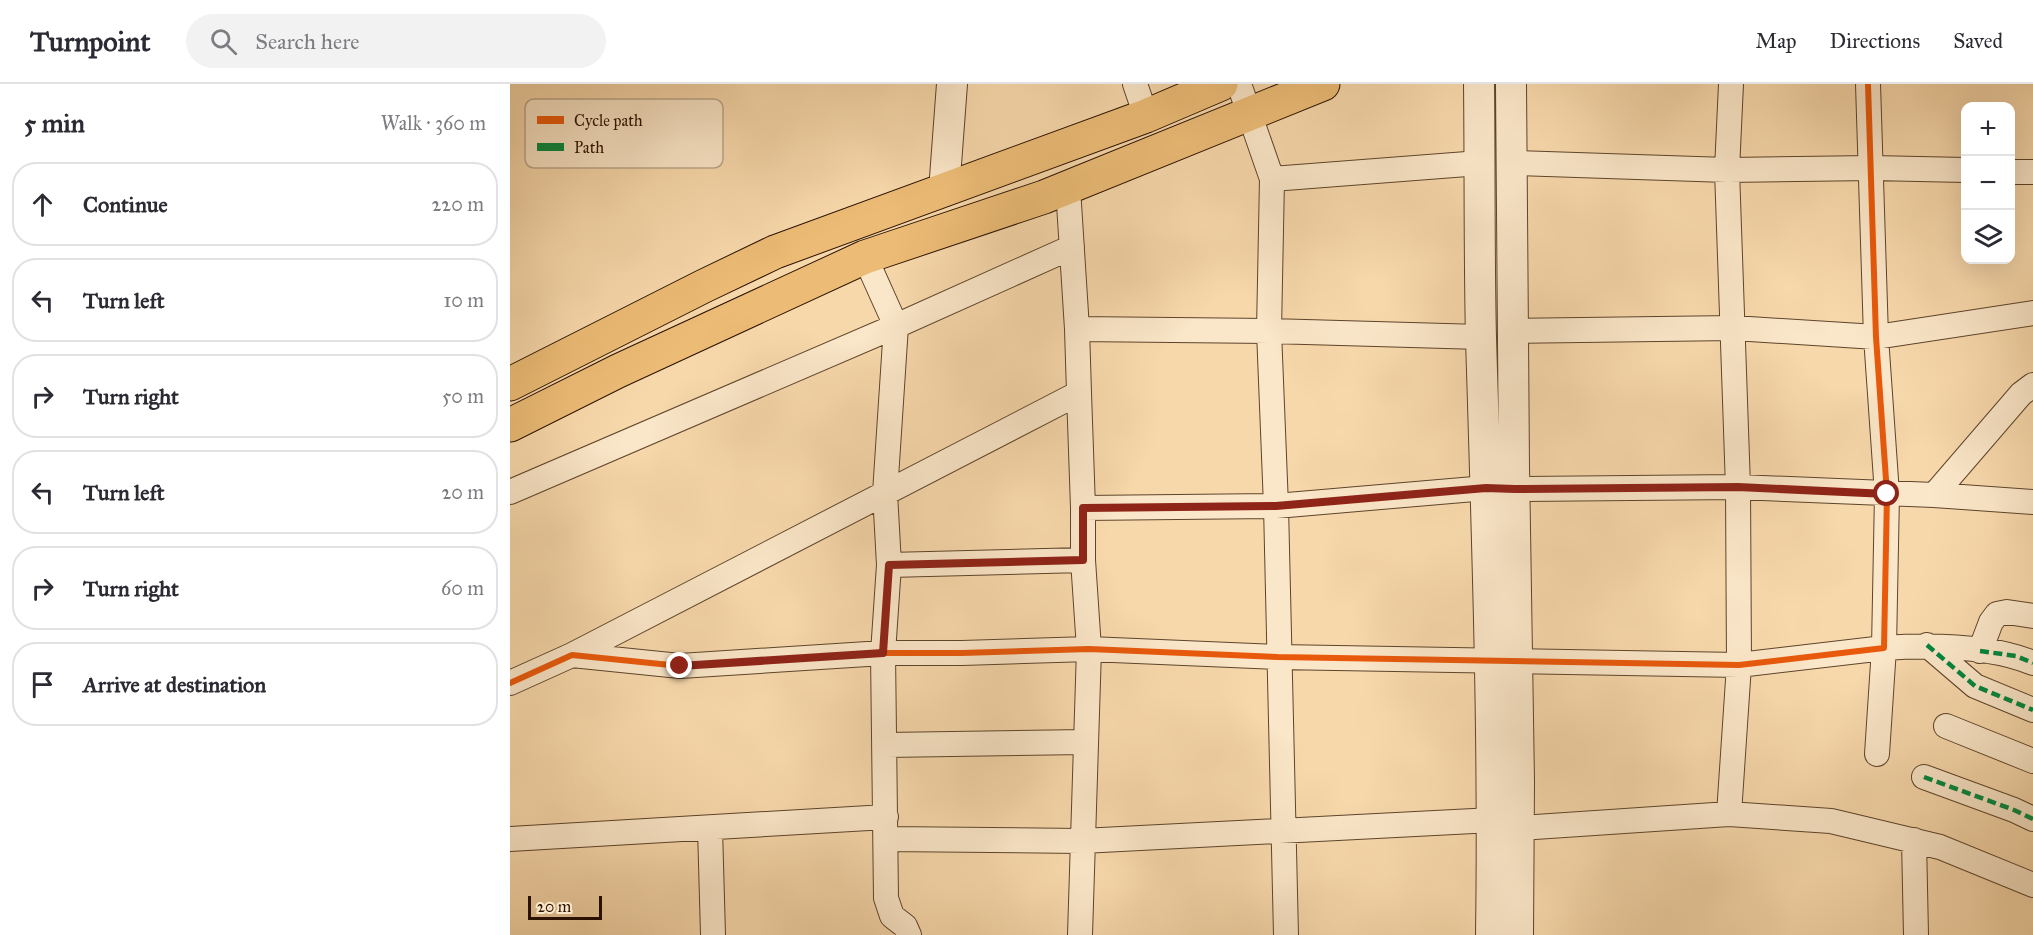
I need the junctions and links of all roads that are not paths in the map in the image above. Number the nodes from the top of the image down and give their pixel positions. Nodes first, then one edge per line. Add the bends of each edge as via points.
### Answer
1 (952, 84) edge
2 (1134, 84) edge
3 (1221, 84) edge
4 (1323, 84) edge
5 (1479, 84) edge
6 (1511, 84) edge
7 (1731, 84) edge
8 (1868, 84) edge
9 (1244, 99) edge
10 (1146, 116) junction
11 (1480, 163) junction
12 (1513, 163) junction
13 (1872, 168) junction
14 (1727, 170) junction
15 (1961, 170) edge
16 (2015, 172) edge
17 (2033, 172) edge
18 (1272, 179) junction
19 (1068, 188) junction
20 (944, 191) junction
21 (1072, 247) junction
22 (865, 257) junction
23 (2033, 313) edge
24 (896, 326) junction
25 (1734, 328) junction
26 (1077, 329) junction
27 (1269, 331) junction
28 (1513, 331) junction
29 (1481, 337) junction
30 (1876, 337) junction
31 (510, 384) edge
32 (2033, 385) edge
33 (1079, 393) junction
34 (510, 425) edge
35 (1738, 487) junction
36 (1500, 489) junction
37 (510, 492) edge
38 (885, 493) junction
39 (1887, 494) junction
40 (1934, 495) junction
41 (2033, 502) edge
42 (1276, 506) junction
43 (1083, 508) junction
44 (1083, 560) junction
45 (889, 565) junction
46 (2033, 616) edge
47 (1928, 645) junction
48 (1884, 648) junction
49 (1089, 649) junction
50 (1980, 651) junction
51 (883, 653) junction
52 (572, 655) junction
53 (1278, 657) junction
54 (1504, 662) junction
55 (2033, 663) edge
56 (1739, 664) junction
57 (510, 683) edge
58 (2033, 710) edge
59 (1946, 726) dead end
60 (1085, 742) junction
61 (886, 745) junction
62 (1877, 754) dead end
63 (2033, 761) edge
64 (1924, 777) dead end
65 (1729, 814) junction
66 (2033, 819) edge
67 (1506, 824) junction
68 (710, 828) junction
69 (886, 828) junction
70 (1284, 831) junction
71 (510, 839) edge
72 (1914, 840) junction
73 (1082, 841) junction
74 (2033, 885) edge
75 (713, 935) edge
76 (909, 935) edge
77 (1080, 935) edge
78 (1286, 935) edge
79 (1491, 935) edge
80 (1518, 935) edge
81 (1916, 935) edge

1 - 20 street
2 - 10 street
3 - 10 main road
4 - 9 main road
5 - 11 street
6 - 12 street
7 - 14 street
8 - 13 street
9 - 18 street
9 - 19 main road
10 - 20 main road
11 - 18 street
11 - 29 street
12 - 14 street
12 - 28 street
13 - 14 street
13 - 15 street
13 - 30 street
14 - 25 street
16 - 17 street
18 - 27 street
19 - 21 street
19 - 22 main road
20 - 31 main road via 775,252
21 - 24 street
21 - 26 street
22 - 24 street
22 - 34 main road
23 - 30 street
24 - 37 street
24 - 38 street
25 - 28 street
25 - 30 street
25 - 35 street
26 - 27 street
26 - 33 street
27 - 29 street
27 - 42 street
28 - 36 street
29 - 36 street
30 - 39 street
32 - 40 street via 2020,394
33 - 38 street
33 - 43 street
35 - 36 street
35 - 39 street
35 - 56 street
36 - 42 street
36 - 54 street
38 - 45 street
38 - 52 street
39 - 40 street
39 - 48 street
40 - 41 street
42 - 43 street
42 - 53 street
43 - 44 street
44 - 45 street
44 - 49 street
45 - 51 street
46 - 50 street via 1996,614
47 - 48 street
47 - 50 street
47 - 58 street via 1975,686
48 - 56 street
48 - 62 street
49 - 51 street
49 - 53 street
49 - 60 street
50 - 55 street via 2016,656
51 - 52 street via 680,666
51 - 61 street
52 - 57 street
53 - 54 street
53 - 70 street
54 - 56 street
54 - 67 street
56 - 65 street
59 - 63 street
60 - 61 street
60 - 73 street
61 - 69 street
64 - 66 street
65 - 67 street
65 - 72 street via 1831,820
67 - 70 street
67 - 79 street
67 - 80 street
68 - 69 street
68 - 71 street
68 - 75 street
69 - 73 street
69 - 76 street via 886,898 892,916 905,926
70 - 73 street
70 - 78 street
72 - 74 street
72 - 81 street
73 - 77 street

